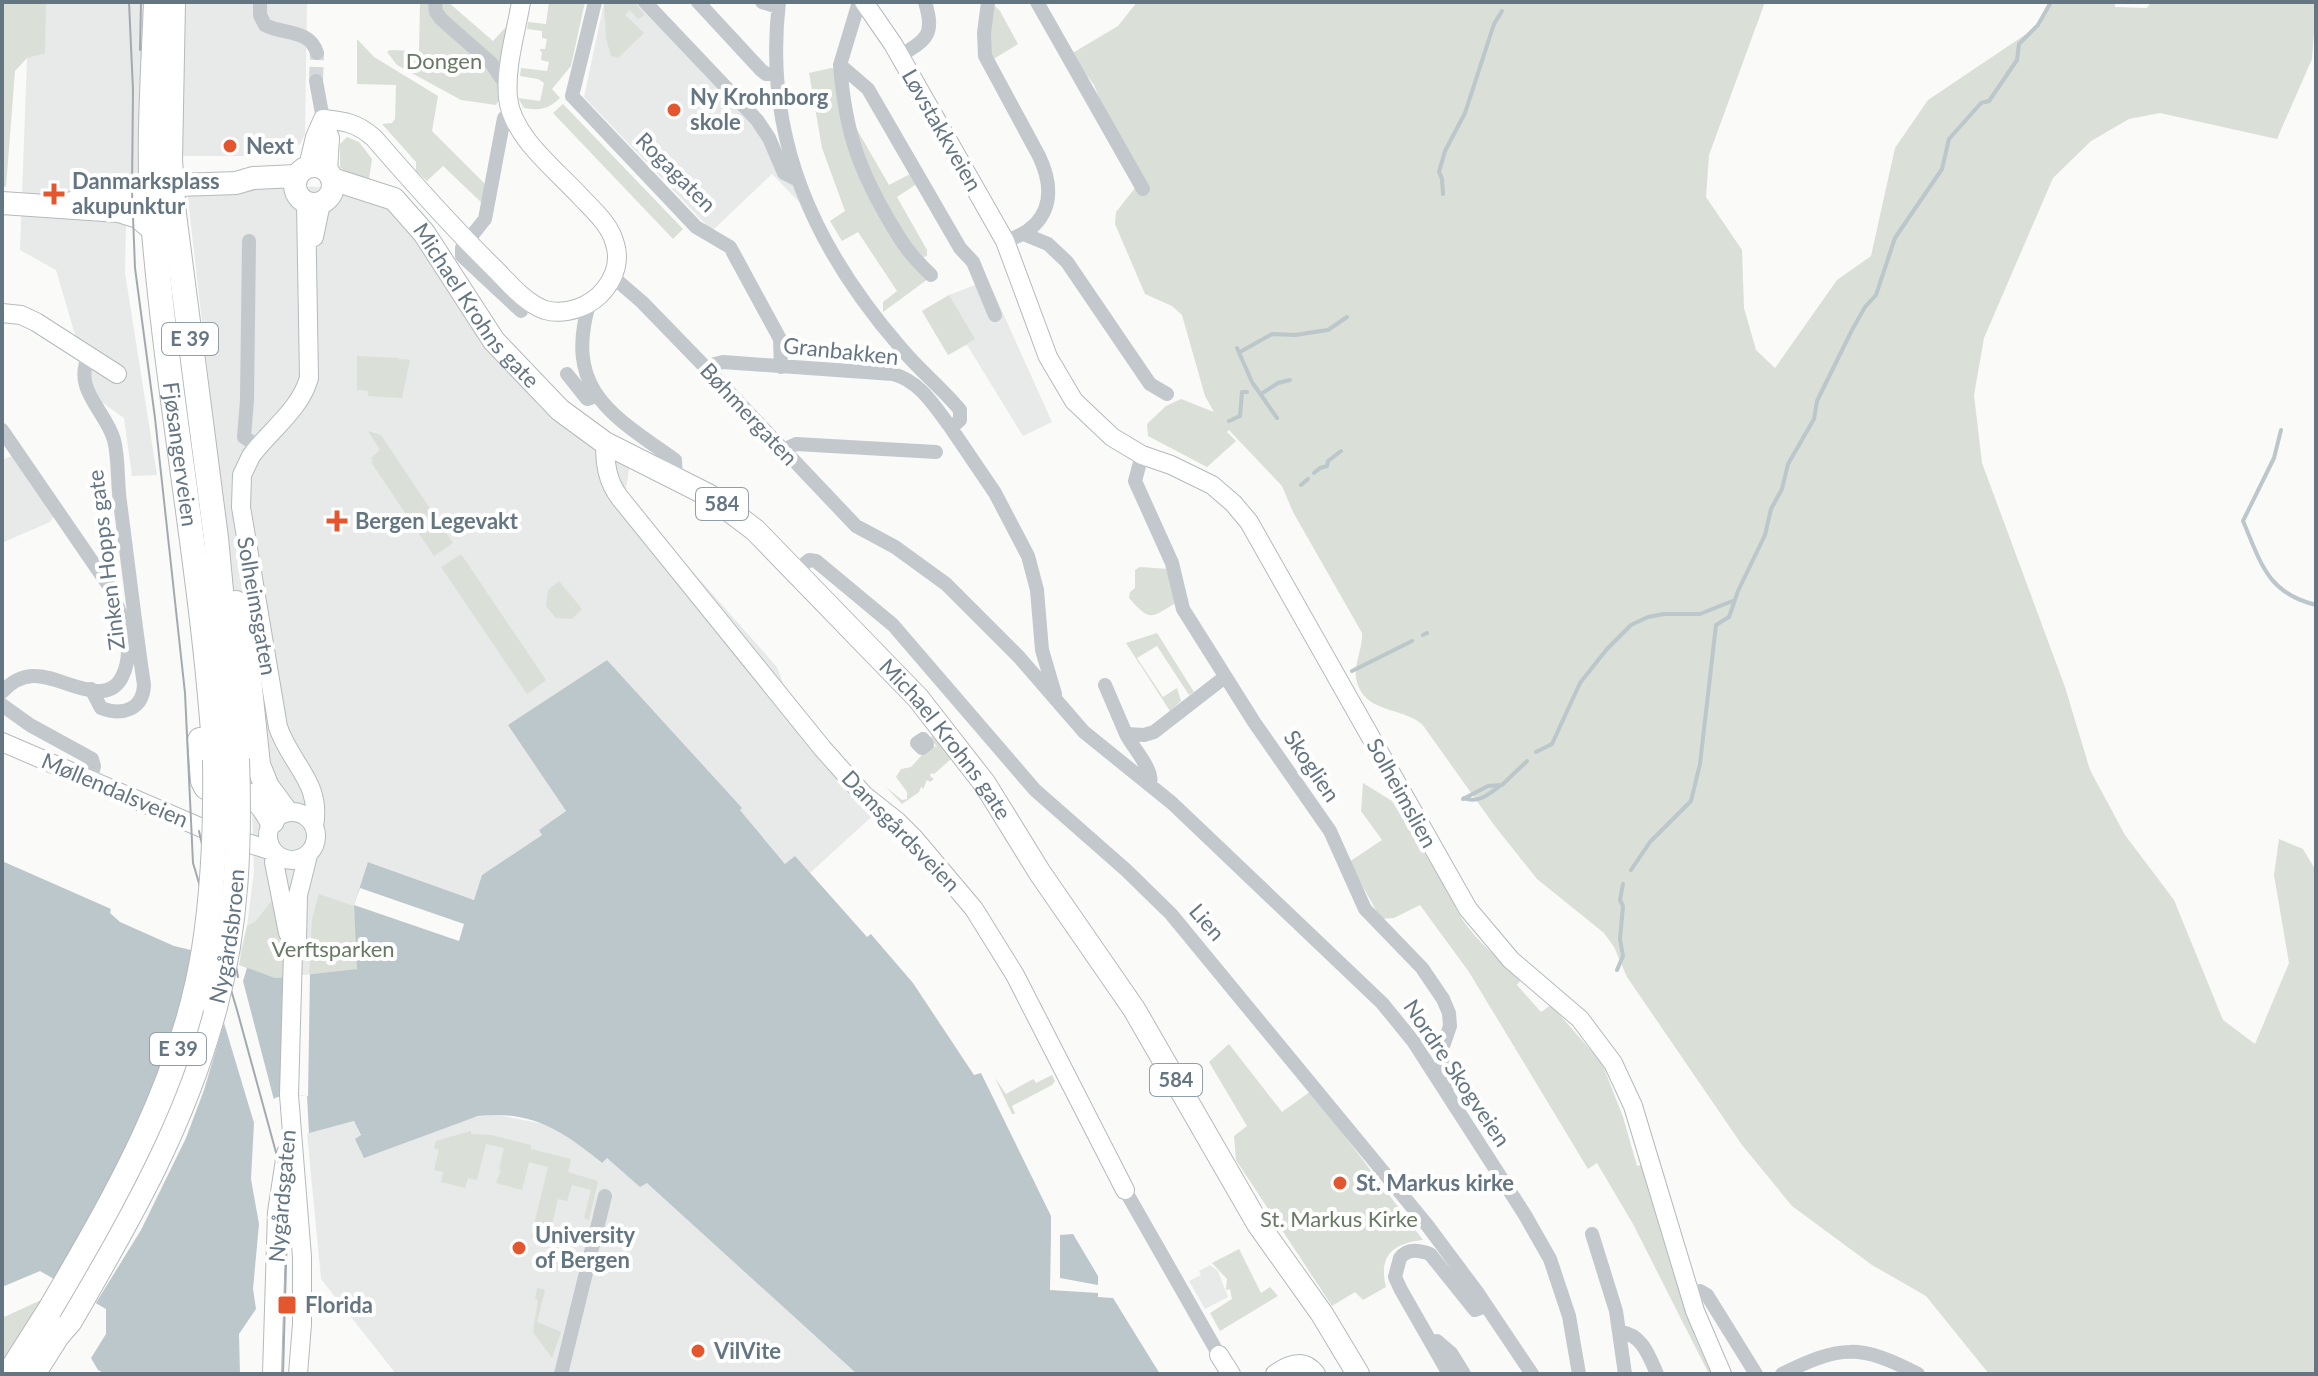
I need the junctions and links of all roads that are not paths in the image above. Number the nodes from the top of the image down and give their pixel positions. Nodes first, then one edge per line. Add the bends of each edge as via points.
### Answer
1 (156, 2) edge
2 (173, 2) edge
3 (260, 2) edge
4 (435, 2) edge
5 (521, 2) edge
6 (595, 2) edge
7 (645, 2) edge
8 (698, 2) edge
9 (762, 2) edge
10 (862, 2) edge
11 (925, 2) edge
12 (988, 2) edge
13 (1037, 2) edge
14 (778, 4) edge
15 (317, 53) dead end
16 (900, 56) junction
17 (840, 65) junction
18 (777, 74) junction
19 (316, 81) tunnel mouth
20 (509, 88) junction
21 (504, 118) dead end
22 (323, 119) junction
23 (170, 160) junction
24 (253, 178) junction
25 (796, 179) junction
26 (315, 186) junction
27 (162, 187) junction
28 (1143, 189) dead end
29 (2, 203) edge
30 (65, 206) junction
31 (174, 214) junction
32 (153, 230) junction
33 (1026, 235) junction
34 (249, 241) dead end
35 (1005, 241) junction
36 (467, 242) junction
37 (931, 275) dead end
38 (613, 277) junction
39 (589, 304) junction
40 (521, 311) dead end
41 (2, 313) edge
42 (995, 315) dead end
43 (89, 356) junction
44 (781, 367) junction
45 (708, 370) junction
46 (117, 374) dead end
47 (567, 374) dead end
48 (1167, 394) dead end
49 (596, 396) junction
50 (951, 428) junction
51 (2, 430) edge
52 (605, 443) junction
53 (258, 446) junction
54 (785, 449) junction
55 (936, 452) dead end
56 (1142, 455) junction
57 (183, 466) junction
58 (676, 479) junction
59 (796, 571) junction
60 (1221, 680) dead end
61 (1105, 685) dead end
62 (91, 689) junction
63 (2, 692) edge
64 (1056, 698) junction
65 (2, 705) edge
66 (1126, 734) junction
67 (2, 742) edge
68 (237, 762) junction
69 (296, 765) junction
70 (91, 778) junction
71 (1150, 783) junction
72 (240, 792) junction
73 (280, 818) junction
74 (314, 826) junction
75 (229, 837) junction
76 (274, 852) junction
77 (308, 855) junction
78 (293, 952) junction
79 (1446, 1092) junction
80 (290, 1115) junction
81 (1125, 1190) joint
82 (605, 1196) dead end
83 (1592, 1234) dead end
84 (1690, 1293) junction
85 (1486, 1306) junction
86 (60, 1316) junction
87 (1620, 1332) junction
88 (1431, 1343) junction
89 (1219, 1355) joint
90 (9, 1374) edge
91 (33, 1374) edge
92 (49, 1374) edge
93 (272, 1374) edge
94 (298, 1374) edge
95 (561, 1374) edge
96 (1231, 1374) edge
97 (1275, 1374) edge
98 (1316, 1374) edge
99 (1358, 1374) edge
100 (1449, 1374) edge
101 (1464, 1374) edge
102 (1532, 1374) edge
103 (1579, 1374) edge
104 (1625, 1374) edge
105 (1657, 1374) edge
106 (1722, 1374) edge
107 (1756, 1374) edge
108 (1782, 1374) edge
109 (1918, 1374) edge

1 - 27 highway, Fjøsangerveien / E 39
2 - 23 highway, Fjøsangerveien / E 39
3 - 15 street via 261,29 306,36
4 - 20 street via 441,19 491,63
5 - 20 street
6 - 44 street, Rogagaten via 572,89 575,101 696,227 730,247 780,339
7 - 25 street via 757,120 784,173
8 - 18 street via 761,70
9 - 14 street
10 - 16 street, Løvstakkveien
10 - 17 street
11 - 16 street via 931,22 926,38
12 - 33 street via 985,56 1047,173 1045,208
13 - 28 street
14 - 18 street
16 - 35 street, Løvstakkveien
17 - 37 street via 844,108 864,176 909,255
17 - 42 street via 868,89 973,262
18 - 25 street via 781,120
19 - 22 street, Solheimsgaten
20 - 38 street via 511,109 523,134 611,232 617,252
21 - 36 street via 485,219
22 - 26 street, Solheimsgaten via 330,138
22 - 36 street via 360,125
23 - 24 main road, 584 via 186,173
23 - 27 highway, Fjøsangerveien / E 39
24 - 26 main road, Michael Krohns gate / 584
24 - 27 main road, Michael Krohns gate / 584
25 - 50 street via 819,232 853,287 899,347 960,410 960,420
26 - 31 main road, Michael Krohns gate / 584 via 196,198
26 - 52 main road, Michael Krohns gate / 584 via 411,217 494,341 560,410
26 - 53 street, Solheimsgaten via 307,388
27 - 30 main road, 584 via 83,197
27 - 31 highway, Fjøsangerveien / E 39
27 - 32 highway, Fjøsangerveien / E 39
29 - 30 main road, 584
30 - 32 main road, 584 via 119,211 138,217
31 - 68 highway, Fjøsangerveien / E 39 via 216,538
32 - 57 highway, Fjøsangerveien / E 39
33 - 35 street
33 - 48 street via 1048,244 1067,262 1150,384
34 - 53 street via 244,437
35 - 56 street, Solheimslien via 1060,380 1092,420
36 - 39 street via 534,305 556,312
36 - 40 street via 462,256
38 - 39 street
38 - 45 street, Bøhmergaten
39 - 49 street via 582,327 582,359
41 - 43 street via 36,322
43 - 46 street
43 - 62 street, Zinken Hopps gate via 84,380 114,439 144,692 132,710 112,712 101,708
44 - 45 street, Granbakken via 723,362
44 - 50 street, Granbakken via 903,377 920,389
45 - 54 street, Bøhmergaten
47 - 49 street via 587,399
49 - 58 street via 675,460
50 - 64 street, Granbakken via 995,493 1028,556 1042,650
51 - 62 street via 109,586 121,612 128,643 125,669 113,687
52 - 58 main road, Michael Krohns gate / 584
52 - 81 street, Damsgårdsveien via 611,486 823,749 864,795 914,838 974,909 1015,975
53 - 69 street, Solheimsgaten via 242,475 243,533 278,727
54 - 55 street via 796,444
54 - 64 street, Bøhmergaten via 856,526 946,584
56 - 79 street, Skoglien via 1135,481 1172,563 1183,609 1330,831 1365,909 1422,968 1443,999 1450,1026 1441,1052
56 - 84 street, Solheimslien via 1201,478 1249,522 1468,909 1496,944 1580,1019 1607,1054 1633,1106
57 - 68 highway, Fjøsangerveien / E 39 via 201,604
57 - 72 highway, E 39 via 173,485 203,781 211,790
58 - 59 main road, Michael Krohns gate / 584 via 731,510
59 - 85 street, Lien via 809,560 816,561 893,625 1027,782 1171,914 1427,1225
59 - 99 main road, Michael Krohns gate / 584 via 918,698 985,784 1134,1009 1258,1224
60 - 66 street via 1154,732
61 - 66 street, Nordre Skogveien
62 - 63 street via 35,675 24,676
64 - 71 street, Nordre Skogveien via 1099,746
65 - 70 street via 92,759
66 - 71 street, Nordre Skogveien via 1150,770
67 - 70 street, Møllendalsveien
68 - 72 highway via 251,782
68 - 73 highway, E 39 via 267,787
68 - 86 highway, Nygårdsbroen / E 39, bridge via 204,950 169,1077
69 - 73 street, Solheimsgaten via 299,786
69 - 74 street, Solheimsgaten via 313,793
70 - 75 street, Møllendalsveien
71 - 79 street, Nordre Skogveien via 1374,995
72 - 73 highway, E 39
73 - 74 street via 305,816
73 - 75 street
73 - 76 street via 267,839
74 - 77 street via 316,840
75 - 76 street, Møllendalsveien
76 - 77 street via 289,860
76 - 78 street
77 - 78 street
78 - 80 street, Nygårdsgaten
79 - 103 street, Nordre Skogveien via 1550,1259 1569,1316
80 - 93 street, Nygårdsgaten via 277,1212
80 - 94 street, Nygårdsgaten via 302,1244
81 - 89 street, Damsgårdsveien
82 - 95 street
83 - 87 street
84 - 106 street, Solheimslien
84 - 107 street via 1707,1295
85 - 88 street via 1475,1310 1430,1254 1403,1254 1395,1277
85 - 102 street, Lien
86 - 90 highway, E 39
86 - 91 highway, E 39 via 57,1336
86 - 92 highway, E 39 via 65,1341
87 - 104 street
87 - 105 street via 1637,1337
88 - 100 street
88 - 101 street via 1445,1346
89 - 96 street, Damsgårdsveien
97 - 98 street via 1298,1363
108 - 109 street via 1857,1350 1887,1357

